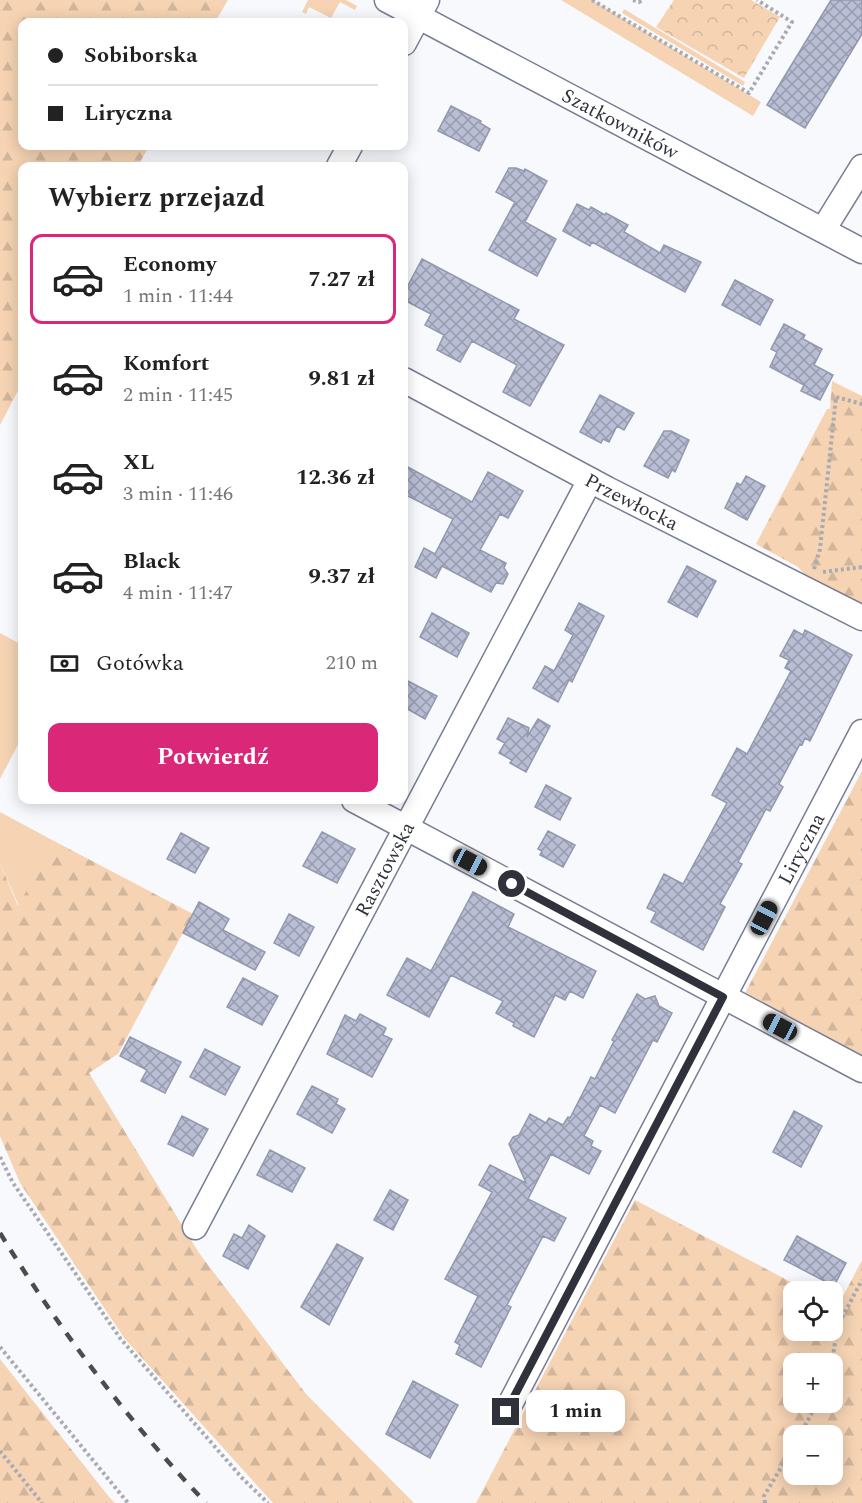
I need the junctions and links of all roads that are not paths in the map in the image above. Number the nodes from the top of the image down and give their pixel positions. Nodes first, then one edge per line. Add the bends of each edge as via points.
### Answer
1 (387, 0) edge
2 (422, 8) edge
3 (408, 35) edge
4 (862, 167) edge
5 (823, 230) junction
6 (858, 249) edge
7 (408, 382) edge
8 (590, 480) junction
9 (862, 618) edge
10 (862, 732) edge
11 (362, 804) edge
12 (406, 827) junction
13 (723, 997) junction
14 (862, 1070) edge
15 (195, 1227) dead end
16 (506, 1412) dead end

1 - 2 street, Szatkowników
2 - 3 street
2 - 5 street, Szatkowników
4 - 5 street
5 - 6 street, Szatkowników
7 - 8 street, Przewłocka
8 - 9 street, Przewłocka
8 - 12 street, Rasztowska
10 - 13 street, Liryczna
11 - 12 street
12 - 13 street
12 - 15 street, Rasztowska
13 - 14 street
13 - 16 street, Liryczna

